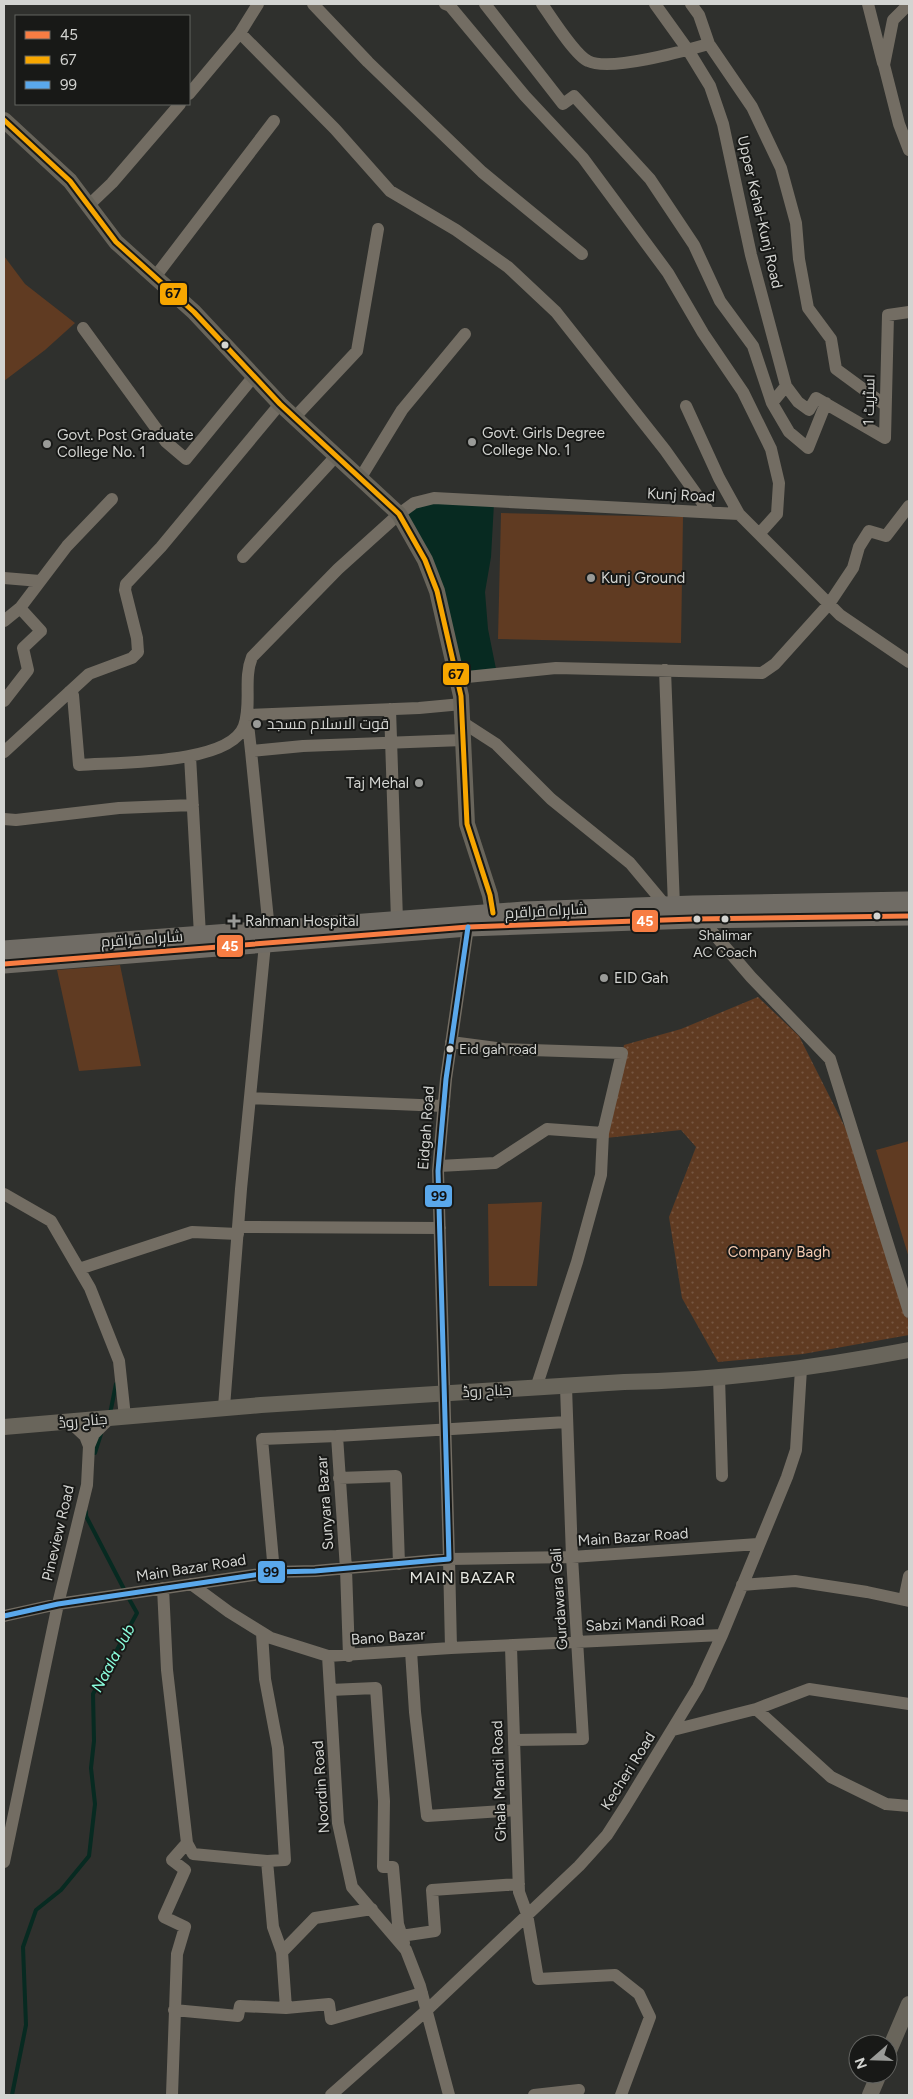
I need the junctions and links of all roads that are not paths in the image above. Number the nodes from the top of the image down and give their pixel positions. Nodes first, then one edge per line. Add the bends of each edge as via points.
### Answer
1 (258, 4) edge
2 (313, 4) edge
3 (446, 4) edge
4 (485, 4) edge
5 (542, 4) edge
6 (655, 4) edge
7 (691, 4) edge
8 (868, 4) edge
9 (909, 4) edge
10 (240, 33) junction
11 (709, 44) junction
12 (688, 50) junction
13 (884, 65) junction
14 (190, 93) edge
15 (179, 105) edge
16 (4, 120) edge
17 (274, 121) dead end
18 (909, 150) edge
19 (88, 205) junction
20 (378, 229) dead end
21 (582, 254) dead end
22 (155, 277) junction
23 (909, 312) edge
24 (83, 328) dead end
25 (465, 334) dead end
26 (254, 376) junction
27 (786, 386) junction
28 (772, 403) junction
29 (826, 403) junction
30 (280, 404) junction
31 (885, 405) junction
32 (686, 406) dead end
33 (295, 417) junction
34 (336, 455) junction
35 (361, 477) junction
36 (112, 499) dead end
37 (909, 506) edge
38 (709, 512) junction
39 (399, 514) junction
40 (739, 514) junction
41 (759, 534) junction
42 (243, 557) dead end
43 (4, 578) edge
44 (40, 581) junction
45 (829, 604) junction
46 (20, 608) junction
47 (4, 621) edge
48 (909, 662) edge
49 (665, 670) junction
50 (457, 678) junction
51 (69, 692) junction
52 (4, 700) edge
53 (462, 704) junction
54 (390, 709) junction
55 (247, 715) junction
56 (462, 722) junction
57 (463, 740) junction
58 (391, 742) junction
59 (251, 751) junction
60 (4, 752) edge
61 (185, 757) junction
62 (193, 804) junction
63 (4, 819) edge
64 (909, 901) edge
65 (670, 906) junction
66 (493, 913) junction
67 (909, 916) edge
68 (701, 919) junction
69 (397, 920) junction
70 (468, 928) junction
71 (200, 935) junction
72 (267, 937) junction
73 (4, 950) edge
74 (4, 964) edge
75 (451, 1042) junction
76 (250, 1098) junction
77 (444, 1106) junction
78 (603, 1132) junction
79 (439, 1166) junction
80 (4, 1194) edge
81 (440, 1228) junction
82 (238, 1230) junction
83 (79, 1269) junction
84 (909, 1312) edge
85 (909, 1350) edge
86 (801, 1369) junction
87 (719, 1377) junction
88 (566, 1387) junction
89 (536, 1388) junction
90 (444, 1393) junction
91 (224, 1408) junction
92 (117, 1418) junction
93 (70, 1422) junction
94 (567, 1422) junction
95 (4, 1427) edge
96 (446, 1429) junction
97 (337, 1436) junction
98 (89, 1446) junction
99 (722, 1476) dead end
100 (339, 1478) junction
101 (758, 1544) junction
102 (572, 1557) junction
103 (449, 1559) junction
104 (399, 1564) junction
105 (346, 1569) junction
106 (274, 1572) junction
107 (909, 1576) edge
108 (191, 1584) junction
109 (742, 1585) junction
110 (163, 1588) junction
111 (906, 1600) edge
112 (58, 1604) junction
113 (4, 1616) edge
114 (262, 1633) junction
115 (722, 1635) junction
116 (578, 1643) junction
117 (511, 1646) junction
118 (451, 1648) junction
119 (411, 1651) junction
120 (328, 1656) junction
121 (348, 1656) junction
122 (330, 1690) junction
123 (909, 1704) edge
124 (756, 1709) junction
125 (673, 1730) junction
126 (514, 1740) junction
127 (909, 1806) edge
128 (516, 1810) junction
129 (187, 1843) junction
130 (267, 1861) junction
131 (4, 1862) edge
132 (519, 1884) junction
133 (372, 1909) junction
134 (527, 1914) junction
135 (401, 1936) junction
136 (406, 1950) junction
137 (282, 1952) junction
138 (422, 1993) junction
139 (909, 2004) edge
140 (286, 2008) junction
141 (174, 2010) junction
142 (427, 2010) junction
143 (896, 2034) edge
144 (578, 2090) dead end
145 (336, 2094) edge
146 (172, 2095) edge
147 (449, 2095) edge
148 (534, 2095) edge
149 (621, 2095) edge

1 - 10 street
2 - 21 street via 482,172
3 - 41 street via 583,158 668,273 743,392 772,449 780,483 777,514
4 - 28 street via 563,104 574,96 650,179 694,245 720,301 753,346
5 - 12 street via 573,47 586,60 600,65
6 - 12 street, Upper Kehal-Kunj Road
7 - 11 street via 699,15
8 - 13 street
9 - 13 street via 893,20
10 - 14 street
10 - 38 street via 335,129 390,191 456,230 508,267 556,312 665,450
11 - 12 street
11 - 31 street via 752,107 781,168 796,222 808,308 832,339 836,369
12 - 27 street, Upper Kehal-Kunj Road via 710,86 723,124 751,254
13 - 18 street
15 - 19 street via 112,183
16 - 19 main road via 70,181
17 - 22 street
19 - 22 main road via 116,242
20 - 33 street via 357,351
22 - 26 main road via 194,312
23 - 31 street, اسٹریٹ 1 via 888,315
24 - 26 street via 166,442 186,459
25 - 35 street via 402,410
26 - 30 main road
27 - 28 street
27 - 29 street via 809,410 816,398
28 - 29 street via 789,432 808,448
29 - 31 street, اسٹریٹ 1 via 885,438
30 - 33 main road
30 - 51 street via 161,547 126,584 138,652 132,658 89,674
32 - 40 street
33 - 34 main road
34 - 35 main road
34 - 42 street
35 - 39 main road
36 - 44 street via 67,546
37 - 45 street via 886,536 869,531 859,547 853,568
38 - 39 street, Kunj Road via 434,498 414,503
38 - 40 street, Kunj Road
39 - 50 main road via 425,560 437,591
39 - 55 street, Kunj Road via 338,569 252,658 248,669
40 - 41 street
41 - 45 street
43 - 44 street
44 - 46 street
45 - 48 street
45 - 49 street via 775,664 762,673
46 - 47 street
46 - 52 street via 41,631 23,648 28,670
49 - 50 street via 556,668
49 - 65 street
50 - 53 main road
51 - 60 street
51 - 61 street via 73,695 78,764
53 - 54 street
53 - 56 main road
54 - 55 street
54 - 58 street
55 - 59 street
55 - 61 street via 237,738 213,751
56 - 57 main road
56 - 65 street via 496,744 551,799 630,863
57 - 58 street
57 - 66 main road via 467,824
58 - 59 street
58 - 69 street
59 - 72 street
61 - 62 street
62 - 63 street
62 - 71 street
64 - 65 highway, شاہراہ قراقرم
65 - 66 highway, شاہراہ قراقرم
66 - 69 highway, شاہراہ قراقرم
67 - 68 highway, شاہراہ قراقرم
68 - 70 highway, شاہراہ قراقرم
68 - 84 street via 830,1059
69 - 72 highway, شاہراہ قراقرم
70 - 72 highway, شاہراہ قراقرم
70 - 75 street, Eidgah Road
71 - 72 highway, شاہراہ قراقرم
71 - 73 highway, شاہراہ قراقرم
72 - 74 highway, شاہراہ قراقرم
72 - 76 street
75 - 77 street, Eidgah Road
75 - 78 street via 504,1048 622,1053
76 - 77 street
76 - 82 street
77 - 79 street, Eidgah Road
78 - 79 street via 547,1129 495,1163
78 - 89 street via 601,1175
79 - 81 street, Eidgah Road
80 - 83 street via 51,1221
81 - 82 street
81 - 90 street, Eidgah Road
82 - 83 street via 192,1232
82 - 91 street
83 - 92 street via 90,1288 119,1361
85 - 86 main road, جناح روڈ
86 - 87 main road, جناح روڈ
86 - 101 street, Kecheri Road via 796,1450
87 - 88 main road, جناح روڈ
87 - 99 street
88 - 89 main road, جناح روڈ
88 - 94 street, Gurdawara Gali
89 - 90 main road, جناح روڈ
90 - 91 main road, جناح روڈ
90 - 96 street
91 - 92 main road, جناح روڈ
92 - 93 main road, جناح روڈ
92 - 98 street via 94,1434
93 - 95 main road, جناح روڈ
93 - 98 street via 85,1436
94 - 96 street
94 - 102 street, Gurdawara Gali
96 - 97 street
96 - 103 street
97 - 100 street, Sunyara Bazar
97 - 106 street, Sunyara Bazar via 262,1439
98 - 112 street, Pineview Road via 87,1484
100 - 104 street via 396,1476
100 - 105 street, Sunyara Bazar
101 - 102 street, Main Bazar Road
101 - 109 street, Kecheri Road
102 - 103 street, Main Bazar Road
102 - 116 street, Gurdawara Gali
103 - 104 street, Main Bazar Road
103 - 118 street
104 - 105 street, Main Bazar Road
105 - 106 street, Main Bazar Road
105 - 121 street, Sunyara Bazar
106 - 108 street, Main Bazar Road
107 - 111 street
108 - 110 street, Main Bazar Road
108 - 114 street, Bano Bazar
109 - 111 street via 795,1581
109 - 115 street, Kecheri Road
110 - 112 street, Main Bazar Road
110 - 129 street via 167,1670
112 - 113 street, Main Bazar Road
112 - 131 street, Pineview Road
114 - 120 street, Bano Bazar
114 - 130 street via 265,1679 278,1748 284,1860
115 - 116 street, Sabzi Mandi Road
115 - 125 street, Kecheri Road via 698,1687
116 - 117 street, Sabzi Mandi Road
116 - 126 street, Gurdawara Gali via 583,1739
117 - 118 street, Sabzi Mandi Road
117 - 126 street, Ghala Mandi Road
118 - 119 street, Bano Bazar
119 - 121 street, Bano Bazar
119 - 128 street via 427,1816
120 - 121 street, Bano Bazar
120 - 122 street, Noordin Road
122 - 133 street, Noordin Road via 338,1823 352,1888
122 - 135 street via 376,1688 384,1801 383,1867 393,1866
123 - 124 street via 809,1689
124 - 125 street
124 - 127 street via 831,1777 886,1804
125 - 134 street, Kecheri Road via 606,1835 579,1866
126 - 128 street, Ghala Mandi Road
128 - 132 street, Ghala Mandi Road
129 - 130 street via 193,1854
129 - 141 street via 172,1860 185,1870 164,1916 185,1927 177,1954
130 - 137 street via 273,1927
132 - 134 street, Ghala Mandi Road
132 - 135 street via 432,1890 435,1931
133 - 136 street, Noordin Road
133 - 137 street via 315,1918
134 - 142 street, Kecheri Road
134 - 149 street, Ghala Mandi Road via 538,1979 615,1976 639,1994 650,2017
135 - 136 street
136 - 138 street, Noordin Road
137 - 140 street
138 - 140 street via 331,2019 329,2004
138 - 142 street, Noordin Road
139 - 143 main road
140 - 141 street via 240,2006 238,2016
141 - 146 street
142 - 145 street, Kecheri Road
142 - 147 street, Noordin Road
144 - 148 street

